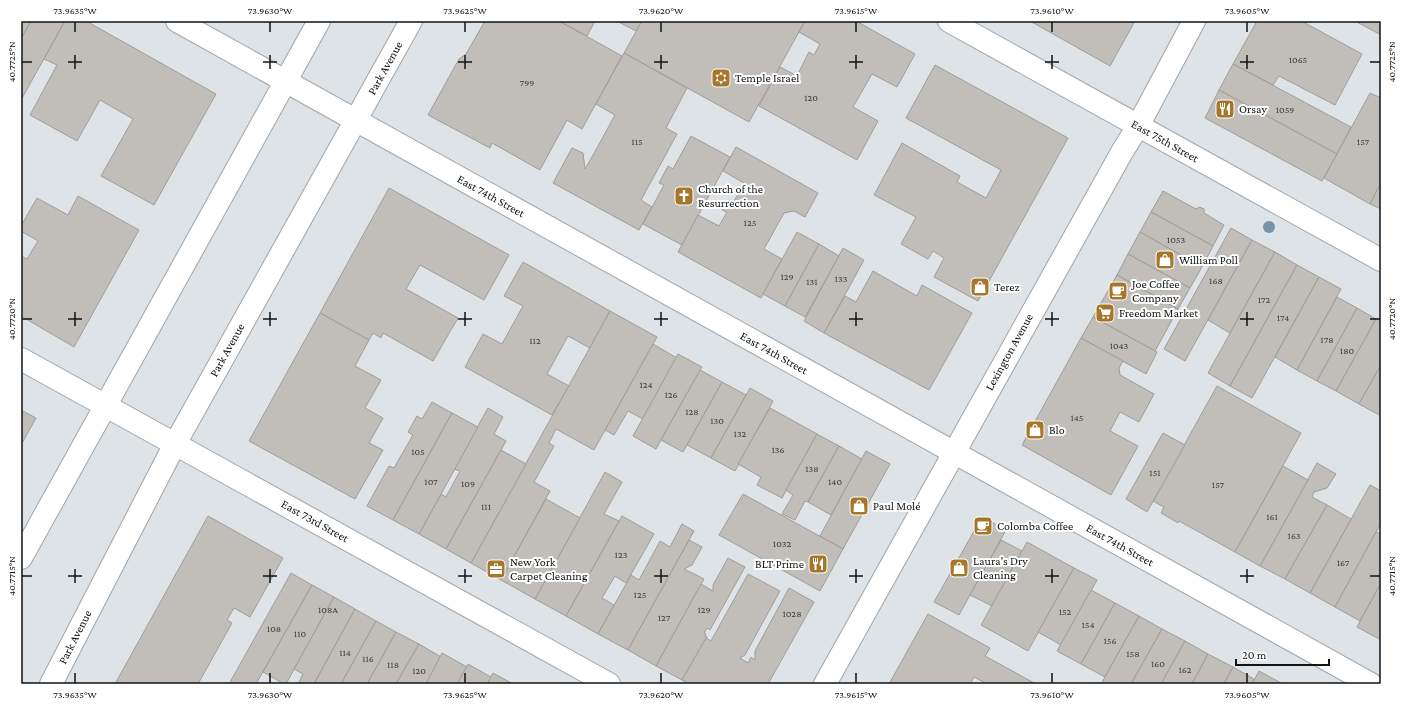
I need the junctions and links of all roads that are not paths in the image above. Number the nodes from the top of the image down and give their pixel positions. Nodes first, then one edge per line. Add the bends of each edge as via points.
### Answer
1 (177, 21) edge
2 (319, 21) edge
3 (411, 21) edge
4 (949, 21) edge
5 (1194, 21) edge
6 (286, 82) junction
7 (356, 120) junction
8 (1138, 126) junction
9 (1381, 260) edge
10 (21, 359) edge
11 (105, 406) junction
12 (175, 444) junction
13 (954, 452) junction
14 (21, 558) edge
15 (51, 684) edge
16 (609, 684) edge
17 (825, 684) edge
18 (1371, 684) edge

1 - 6 street, East 74th Street
2 - 6 street
3 - 7 street, Park Avenue
4 - 8 street, East 75th Street
5 - 8 street, Lexington Avenue
6 - 7 street, East 74th Street
6 - 11 street
7 - 12 street, Park Avenue
7 - 13 street, East 74th Street
8 - 9 street, East 75th Street
8 - 13 street, Lexington Avenue
10 - 11 street, East 73rd Street
11 - 12 street, East 73rd Street
11 - 14 street
12 - 15 street, Park Avenue
12 - 16 street, East 73rd Street
13 - 17 street, Lexington Avenue
13 - 18 street, East 74th Street

